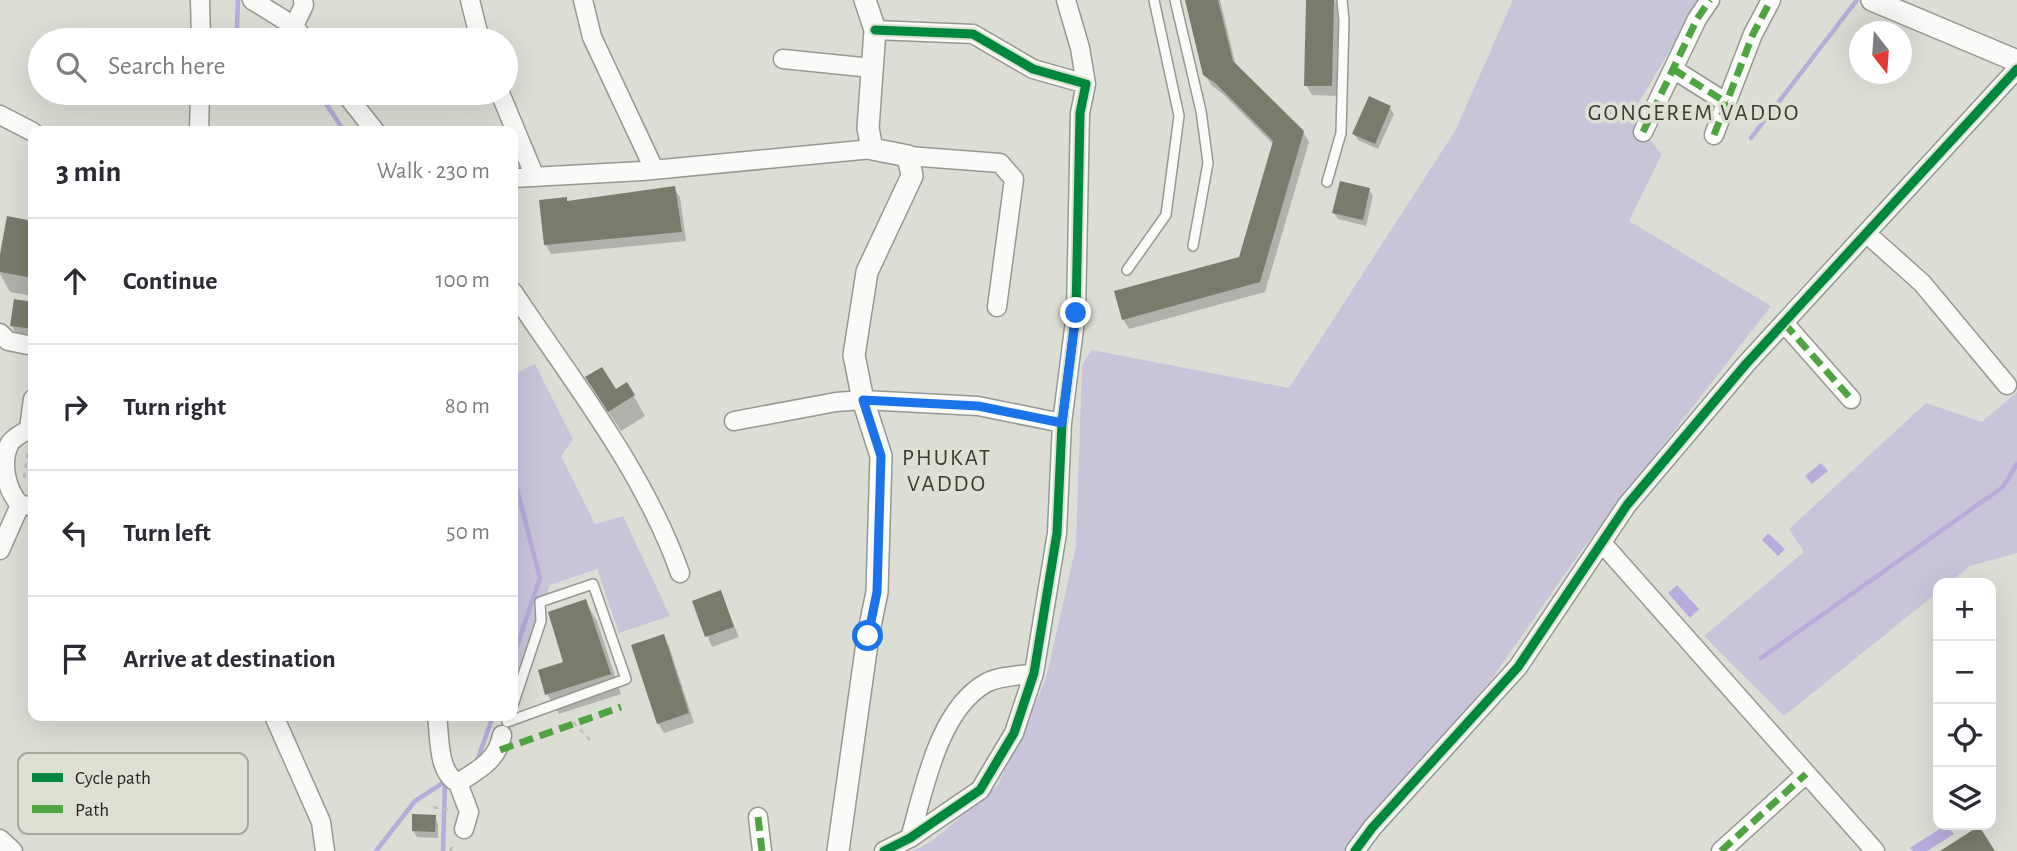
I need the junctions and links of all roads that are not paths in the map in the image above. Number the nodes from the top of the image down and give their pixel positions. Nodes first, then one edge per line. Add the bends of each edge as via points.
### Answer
1 (200, 0) edge
2 (252, 0) edge
3 (303, 0) edge
4 (470, 0) edge
5 (583, 0) edge
6 (865, 0) edge
7 (1066, 0) edge
8 (1154, 0) edge
9 (1175, 0) edge
10 (1342, 0) edge
11 (1710, 0) edge
12 (1771, 0) edge
13 (1872, 0) edge
14 (201, 28) edge
15 (293, 28) edge
16 (300, 28) edge
17 (477, 28) edge
18 (875, 30) junction
19 (783, 59) dead end
20 (2017, 61) edge
21 (872, 68) junction
22 (1673, 69) junction
23 (2017, 69) edge
24 (1086, 84) junction
25 (1727, 103) junction
26 (200, 105) edge
27 (354, 105) edge
28 (505, 105) edge
29 (0, 115) edge
30 (199, 126) edge
31 (371, 126) edge
32 (514, 126) edge
33 (28, 129) edge
34 (1643, 132) dead end
35 (518, 135) edge
36 (1714, 135) dead end
37 (872, 149) junction
38 (908, 156) junction
39 (654, 169) junction
40 (536, 177) junction
41 (518, 178) edge
42 (1327, 182) dead end
43 (1866, 233) junction
44 (1193, 246) dead end
45 (1127, 270) dead end
46 (518, 299) edge
47 (997, 307) dead end
48 (1784, 323) junction
49 (0, 333) edge
50 (28, 345) edge
51 (2007, 385) dead end
52 (1851, 399) dead end
53 (863, 400) junction
54 (734, 421) dead end
55 (1062, 423) junction
56 (28, 430) edge
57 (6, 444) edge
58 (16, 499) edge
59 (1601, 543) junction
60 (0, 550) edge
61 (680, 573) dead end
62 (1034, 673) junction
63 (518, 690) edge
64 (518, 720) edge
65 (276, 721) edge
66 (438, 721) edge
67 (506, 724) edge
68 (1806, 774) junction
69 (458, 783) junction
70 (758, 817) dead end
71 (464, 829) dead end
72 (910, 838) junction
73 (0, 839) edge
74 (13, 851) edge
75 (325, 851) edge
76 (762, 851) edge
77 (838, 851) edge
78 (884, 851) edge
79 (1355, 851) edge
80 (1721, 851) edge
81 (1875, 851) edge

1 - 14 street
2 - 15 street
3 - 16 street
4 - 17 street
5 - 39 street via 592,37
6 - 18 street
7 - 24 street
8 - 45 lane via 1179,116 1166,215
9 - 44 lane via 1208,163
10 - 42 lane via 1341,133
11 - 22 street
12 - 25 street
13 - 20 street
18 - 21 street
18 - 24 street via 973,34 1033,69
19 - 21 street
21 - 37 street via 868,128
22 - 25 street
22 - 34 street
23 - 43 street
24 - 55 street via 1080,113 1076,313
25 - 36 street
26 - 30 street
27 - 31 street
28 - 32 street
29 - 33 street
35 - 40 street
37 - 38 street
37 - 39 street
38 - 47 street via 1000,163 1013,179
38 - 53 street via 912,176 867,272 853,355
39 - 40 street
40 - 41 street
43 - 48 street
43 - 51 street via 1922,284
46 - 61 street via 628,464
48 - 52 street
48 - 59 street via 1627,505
49 - 50 street via 8,341
53 - 54 street
53 - 55 street via 978,406
53 - 77 street via 881,456 877,592
55 - 62 street via 1058,533
56 - 57 street
57 - 58 street via 2,462
58 - 60 street
59 - 68 street
59 - 79 street via 1518,667
62 - 72 street via 1014,733 981,790
62 - 72 street via 988,682 956,713 940,740
63 - 64 lane via 541,621 540,602 593,584 626,679
65 - 75 street via 321,822
66 - 69 street via 444,767
67 - 69 street via 500,750
68 - 80 street
68 - 81 street
69 - 71 street via 469,812
70 - 76 street
72 - 78 street
73 - 74 street

